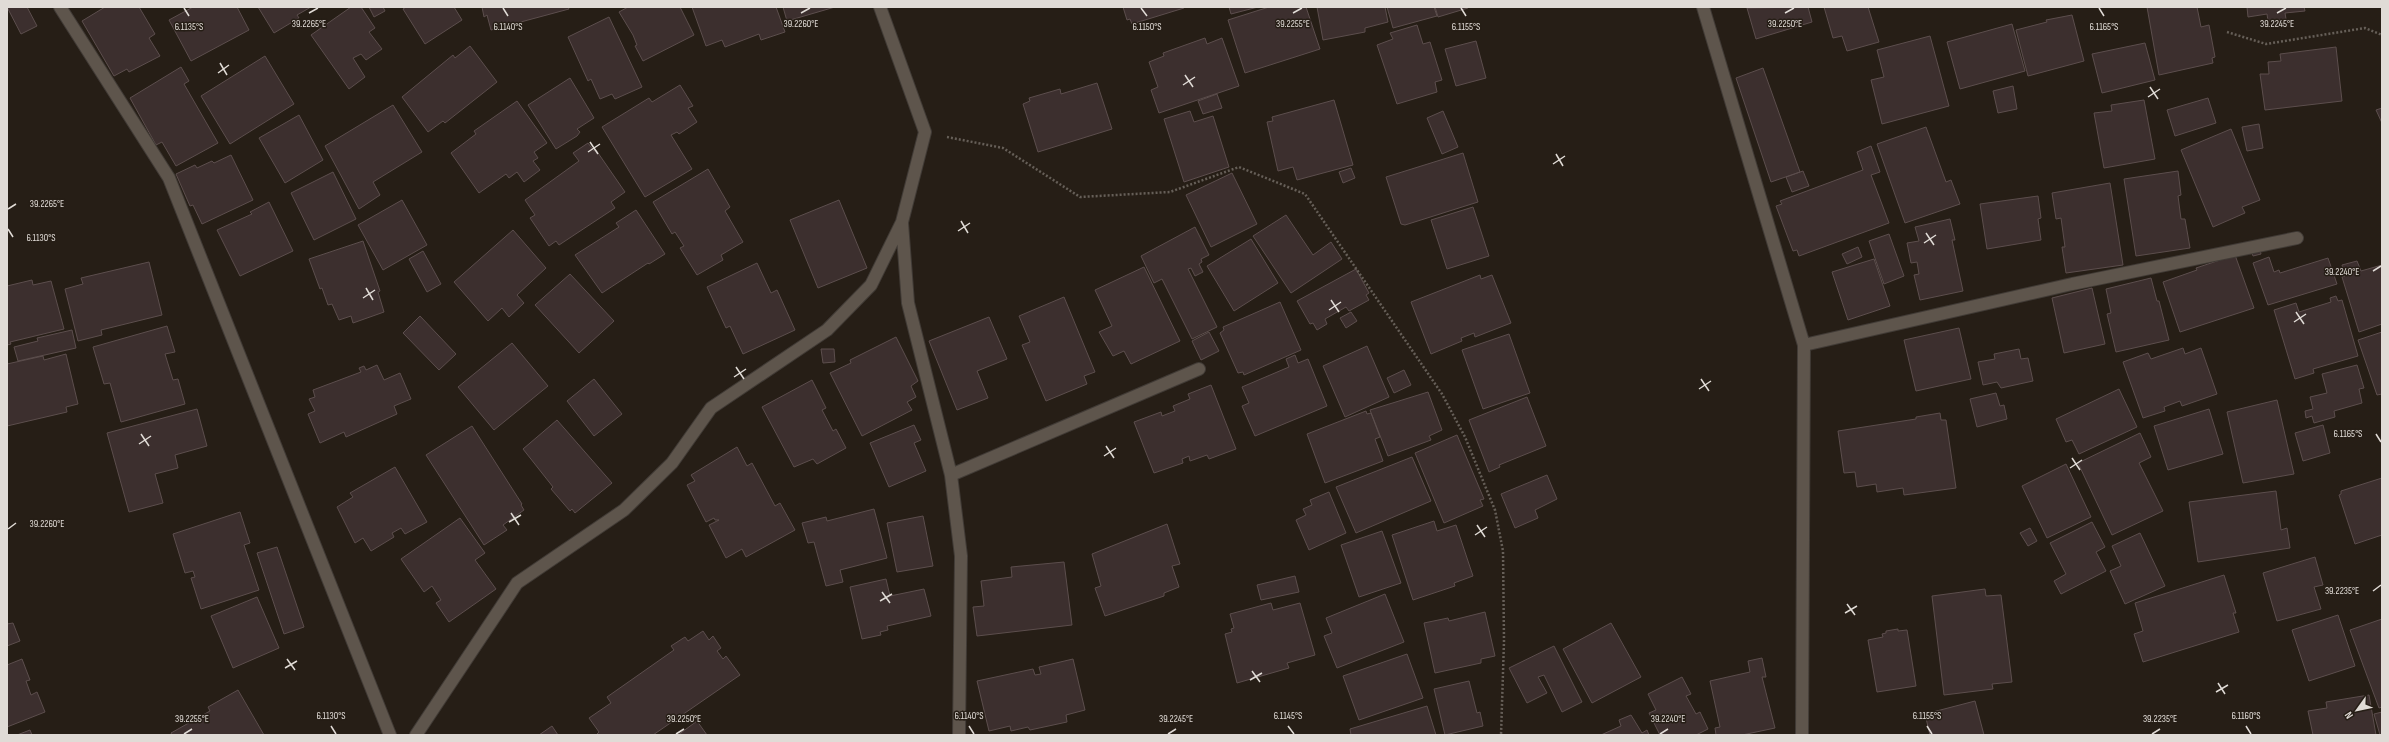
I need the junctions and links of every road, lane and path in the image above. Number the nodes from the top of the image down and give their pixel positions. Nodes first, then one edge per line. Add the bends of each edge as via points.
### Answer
1 (60, 7) edge
2 (880, 7) edge
3 (1704, 7) edge
4 (2227, 32) dead end
5 (2382, 35) edge
6 (925, 132) junction
7 (902, 222) junction
8 (2297, 238) dead end
9 (1804, 345) junction
10 (1199, 369) dead end
11 (951, 475) junction
12 (390, 735) edge
13 (416, 735) edge
14 (959, 735) edge
15 (1501, 735) edge
16 (1802, 735) edge

1 - 12 street via 169,178
2 - 6 street
3 - 9 street
4 - 5 path via 2266,44 2364,28
6 - 7 street
6 - 15 path via 1003,148 1080,197 1170,192 1239,167 1305,194 1442,394 1465,437 1494,510 1503,551
7 - 11 street via 908,303
7 - 13 street via 871,286 827,330 712,408 672,463 624,510 517,583
8 - 9 street via 2072,284
9 - 16 street
10 - 11 street
11 - 14 street via 961,556

